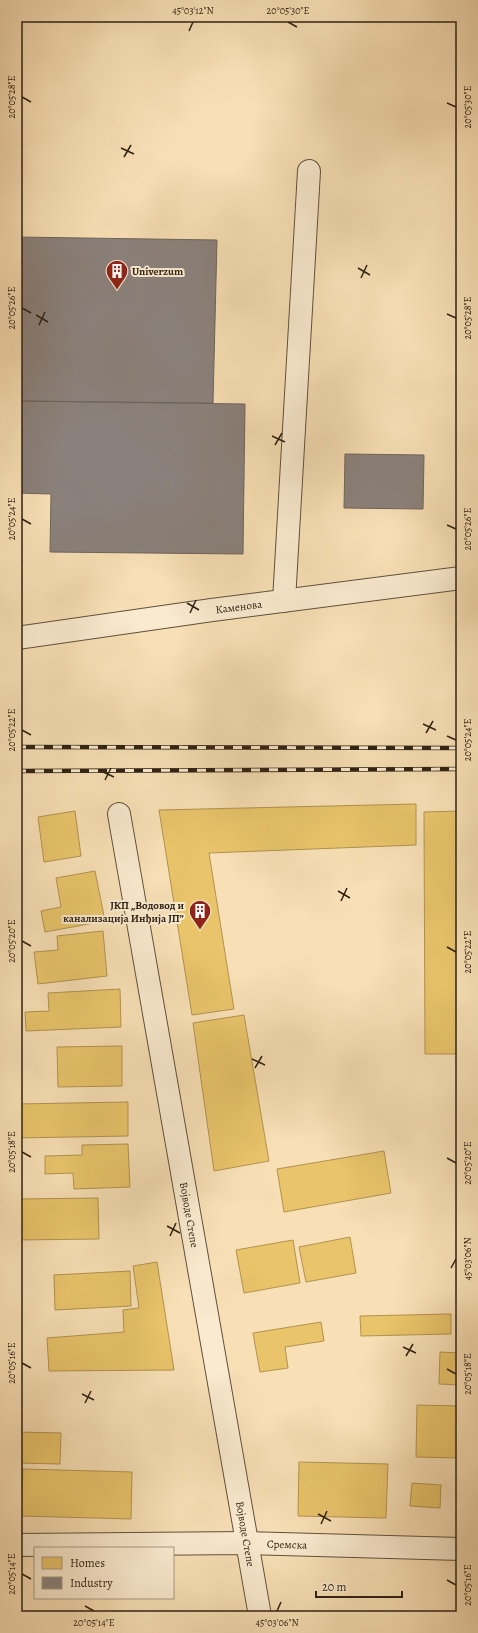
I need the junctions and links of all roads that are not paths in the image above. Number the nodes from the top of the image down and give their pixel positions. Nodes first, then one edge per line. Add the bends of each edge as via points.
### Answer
1 (309, 171) dead end
2 (461, 578) edge
3 (284, 601) junction
4 (17, 638) edge
5 (119, 814) dead end
6 (246, 1543) junction
7 (17, 1545) edge
8 (461, 1549) edge
9 (260, 1616) edge

1 - 3 street
2 - 3 street, Каменова
3 - 4 street, Каменова
5 - 6 street, Војводе Степе
6 - 7 street, Сремска
6 - 8 street, Сремска
6 - 9 street, Војводе Степе

